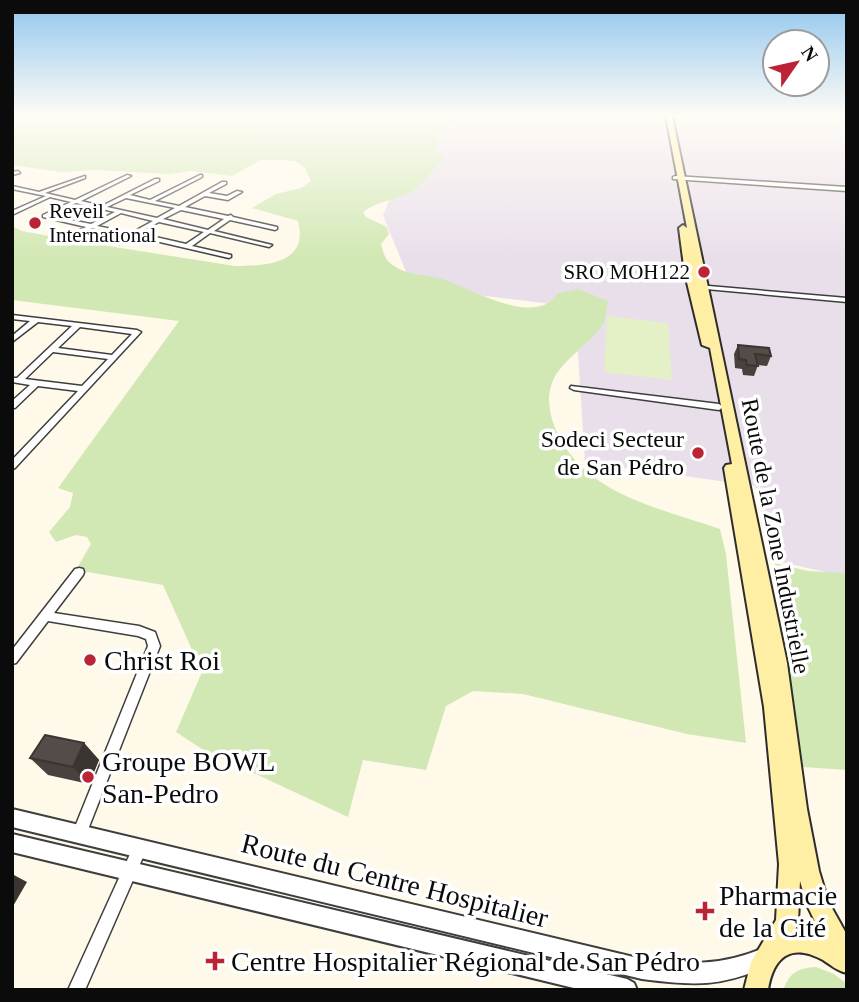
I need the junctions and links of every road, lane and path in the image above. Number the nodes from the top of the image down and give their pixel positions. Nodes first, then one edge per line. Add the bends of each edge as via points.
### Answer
1 (675, 163) edge
2 (677, 163) edge
3 (129, 176) dead end
4 (200, 176) dead end
5 (83, 177) dead end
6 (679, 178) junction
7 (157, 180) dead end
8 (224, 183) dead end
9 (13, 188) edge
10 (847, 189) edge
11 (239, 192) dead end
12 (38, 194) junction
13 (203, 194) junction
14 (49, 196) junction
15 (125, 196) junction
16 (151, 201) junction
17 (74, 202) junction
18 (181, 206) junction
19 (100, 208) junction
20 (119, 212) junction
21 (12, 213) edge
22 (231, 217) junction
23 (156, 221) junction
24 (92, 226) junction
25 (275, 228) dead end
26 (206, 232) junction
27 (78, 233) dead end
28 (132, 234) junction
29 (120, 242) dead end
30 (268, 245) dead end
31 (187, 246) junction
32 (229, 256) dead end
33 (699, 287) junction
34 (847, 300) edge
35 (12, 317) edge
36 (36, 320) junction
37 (79, 324) junction
38 (12, 340) edge
39 (52, 350) junction
40 (112, 357) junction
41 (16, 380) edge
42 (37, 383) junction
43 (574, 388) dead end
44 (84, 389) junction
45 (12, 406) edge
46 (719, 407) junction
47 (12, 467) edge
48 (79, 572) dead end
49 (46, 616) junction
50 (15, 653) edge
51 (12, 818) edge
52 (80, 832) junction
53 (12, 842) edge
54 (141, 847) junction
55 (131, 869) junction
56 (769, 953) junction
57 (847, 960) edge
58 (76, 990) edge
59 (627, 990) edge
60 (756, 990) edge

1 - 6 main road, Route de la Zone Industrielle
2 - 6 main road, Route de la Zone Industrielle
3 - 17 street
4 - 16 street
5 - 12 street
6 - 10 street
6 - 33 main road, Route de la Zone Industrielle
7 - 15 street
8 - 13 street
9 - 12 street
11 - 13 street via 228,198
12 - 14 street
13 - 18 street
14 - 17 street
14 - 21 street
15 - 16 street
15 - 19 street
16 - 18 street
17 - 19 street
17 - 24 street via 45,216
18 - 22 street
18 - 23 street
19 - 20 street
20 - 23 street
20 - 24 street
22 - 25 street
22 - 26 street
23 - 26 street
23 - 28 street
24 - 27 street
24 - 28 street
26 - 30 street
26 - 31 street
28 - 29 street
28 - 31 street
31 - 32 street
33 - 34 street
33 - 46 main road, Route de la Zone Industrielle
33 - 57 main road, Route de la Zone Industrielle via 778,663 808,871 818,905
35 - 36 street
36 - 37 street
36 - 38 street
37 - 39 street
37 - 40 street via 137,332
39 - 40 street
39 - 41 street
40 - 44 street
41 - 42 street
42 - 44 street
42 - 45 street
43 - 46 street
44 - 47 street
46 - 56 main road, Route de la Zone Industrielle via 773,707 790,864 787,922
48 - 49 street
49 - 50 street
49 - 52 street via 139,631 151,636 154,646
51 - 52 street, Route du Centre Hospitalier
52 - 54 street, Route du Centre Hospitalier
53 - 55 street, Route du Centre Hospitalier
54 - 55 street
54 - 56 street, Route du Centre Hospitalier via 642,969 716,975 738,970
55 - 58 street
55 - 59 street, Route du Centre Hospitalier
56 - 57 main road via 782,943 804,941
56 - 60 main road, Route de la Zone Industrielle via 758,971

